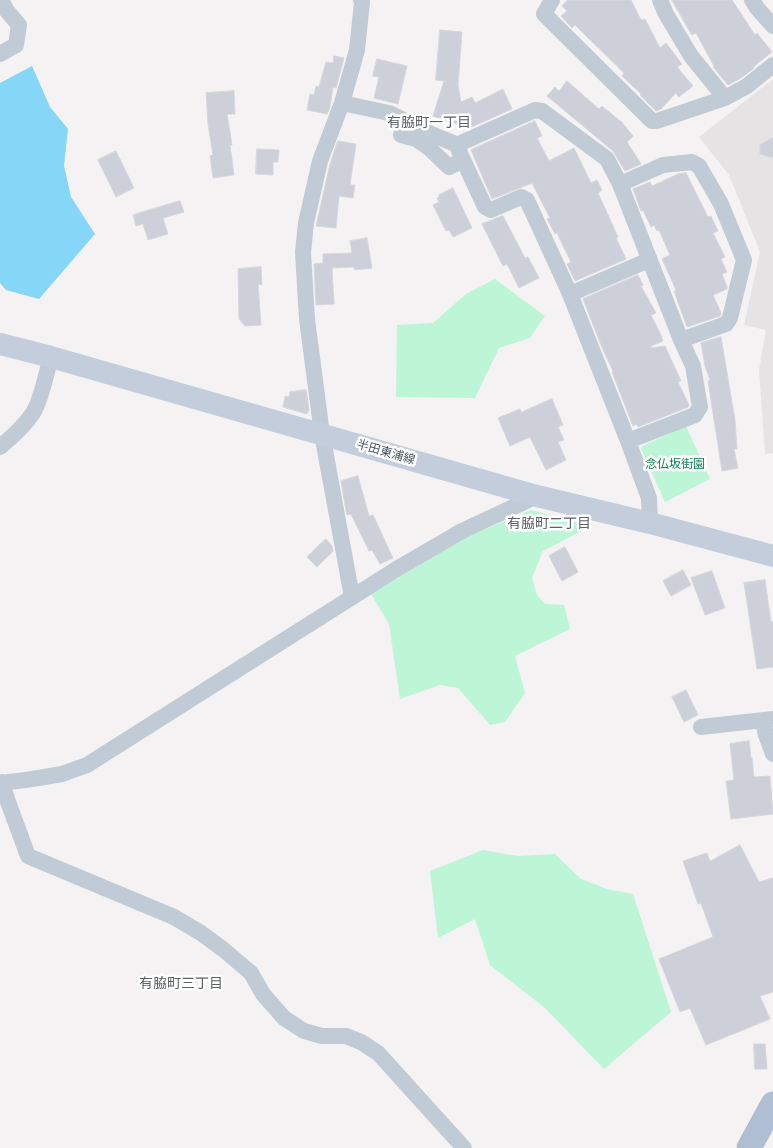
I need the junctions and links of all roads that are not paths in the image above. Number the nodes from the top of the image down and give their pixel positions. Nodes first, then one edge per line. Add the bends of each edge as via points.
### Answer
1 (1, 0) edge
2 (361, 0) edge
3 (552, 0) edge
4 (660, 0) edge
5 (752, 0) edge
6 (773, 26) edge
7 (0, 54) edge
8 (773, 65) edge
9 (725, 98) junction
10 (342, 103) junction
11 (401, 135) dead end
12 (461, 153) junction
13 (620, 184) junction
14 (649, 260) junction
15 (570, 294) junction
16 (681, 340) junction
17 (0, 344) edge
18 (51, 357) junction
19 (322, 434) junction
20 (628, 441) junction
21 (0, 447) edge
22 (537, 496) junction
23 (650, 523) junction
24 (773, 556) edge
25 (352, 597) junction
26 (768, 720) edge
27 (701, 727) dead end
28 (773, 754) edge
29 (1, 782) edge
30 (773, 1104) edge
31 (464, 1148) edge
32 (749, 1148) edge

1 - 7 street via 19,25 16,45
2 - 10 street via 357,50
3 - 9 street via 544,14 652,122
4 - 9 street via 691,56
5 - 6 street
8 - 9 street via 747,86
10 - 12 street via 389,113 432,134
10 - 19 street via 320,161 303,252 307,319
11 - 12 street via 416,139 449,167
12 - 13 street via 463,142 535,110 542,111 607,160
12 - 15 street via 485,207 491,210 520,197 528,200
13 - 14 street
13 - 16 street via 663,165 692,162 699,166 721,204 741,252 744,260 726,324
14 - 15 street
14 - 16 street
15 - 20 street
16 - 20 street via 693,366 700,407 695,415
17 - 18 main road, 半田東浦線
18 - 19 main road, 半田東浦線
18 - 21 street via 33,413
19 - 22 main road, 半田東浦線
19 - 25 street
20 - 23 street via 648,498
22 - 23 main road, 半田東浦線
22 - 25 street via 462,531
23 - 24 main road, 半田東浦線
25 - 29 street via 87,765 62,774
26 - 27 street
26 - 28 street via 766,735
29 - 31 street via 28,856 174,917 201,932 251,973 262,994 284,1018 304,1031 322,1036 346,1036 378,1053
30 - 32 main road

